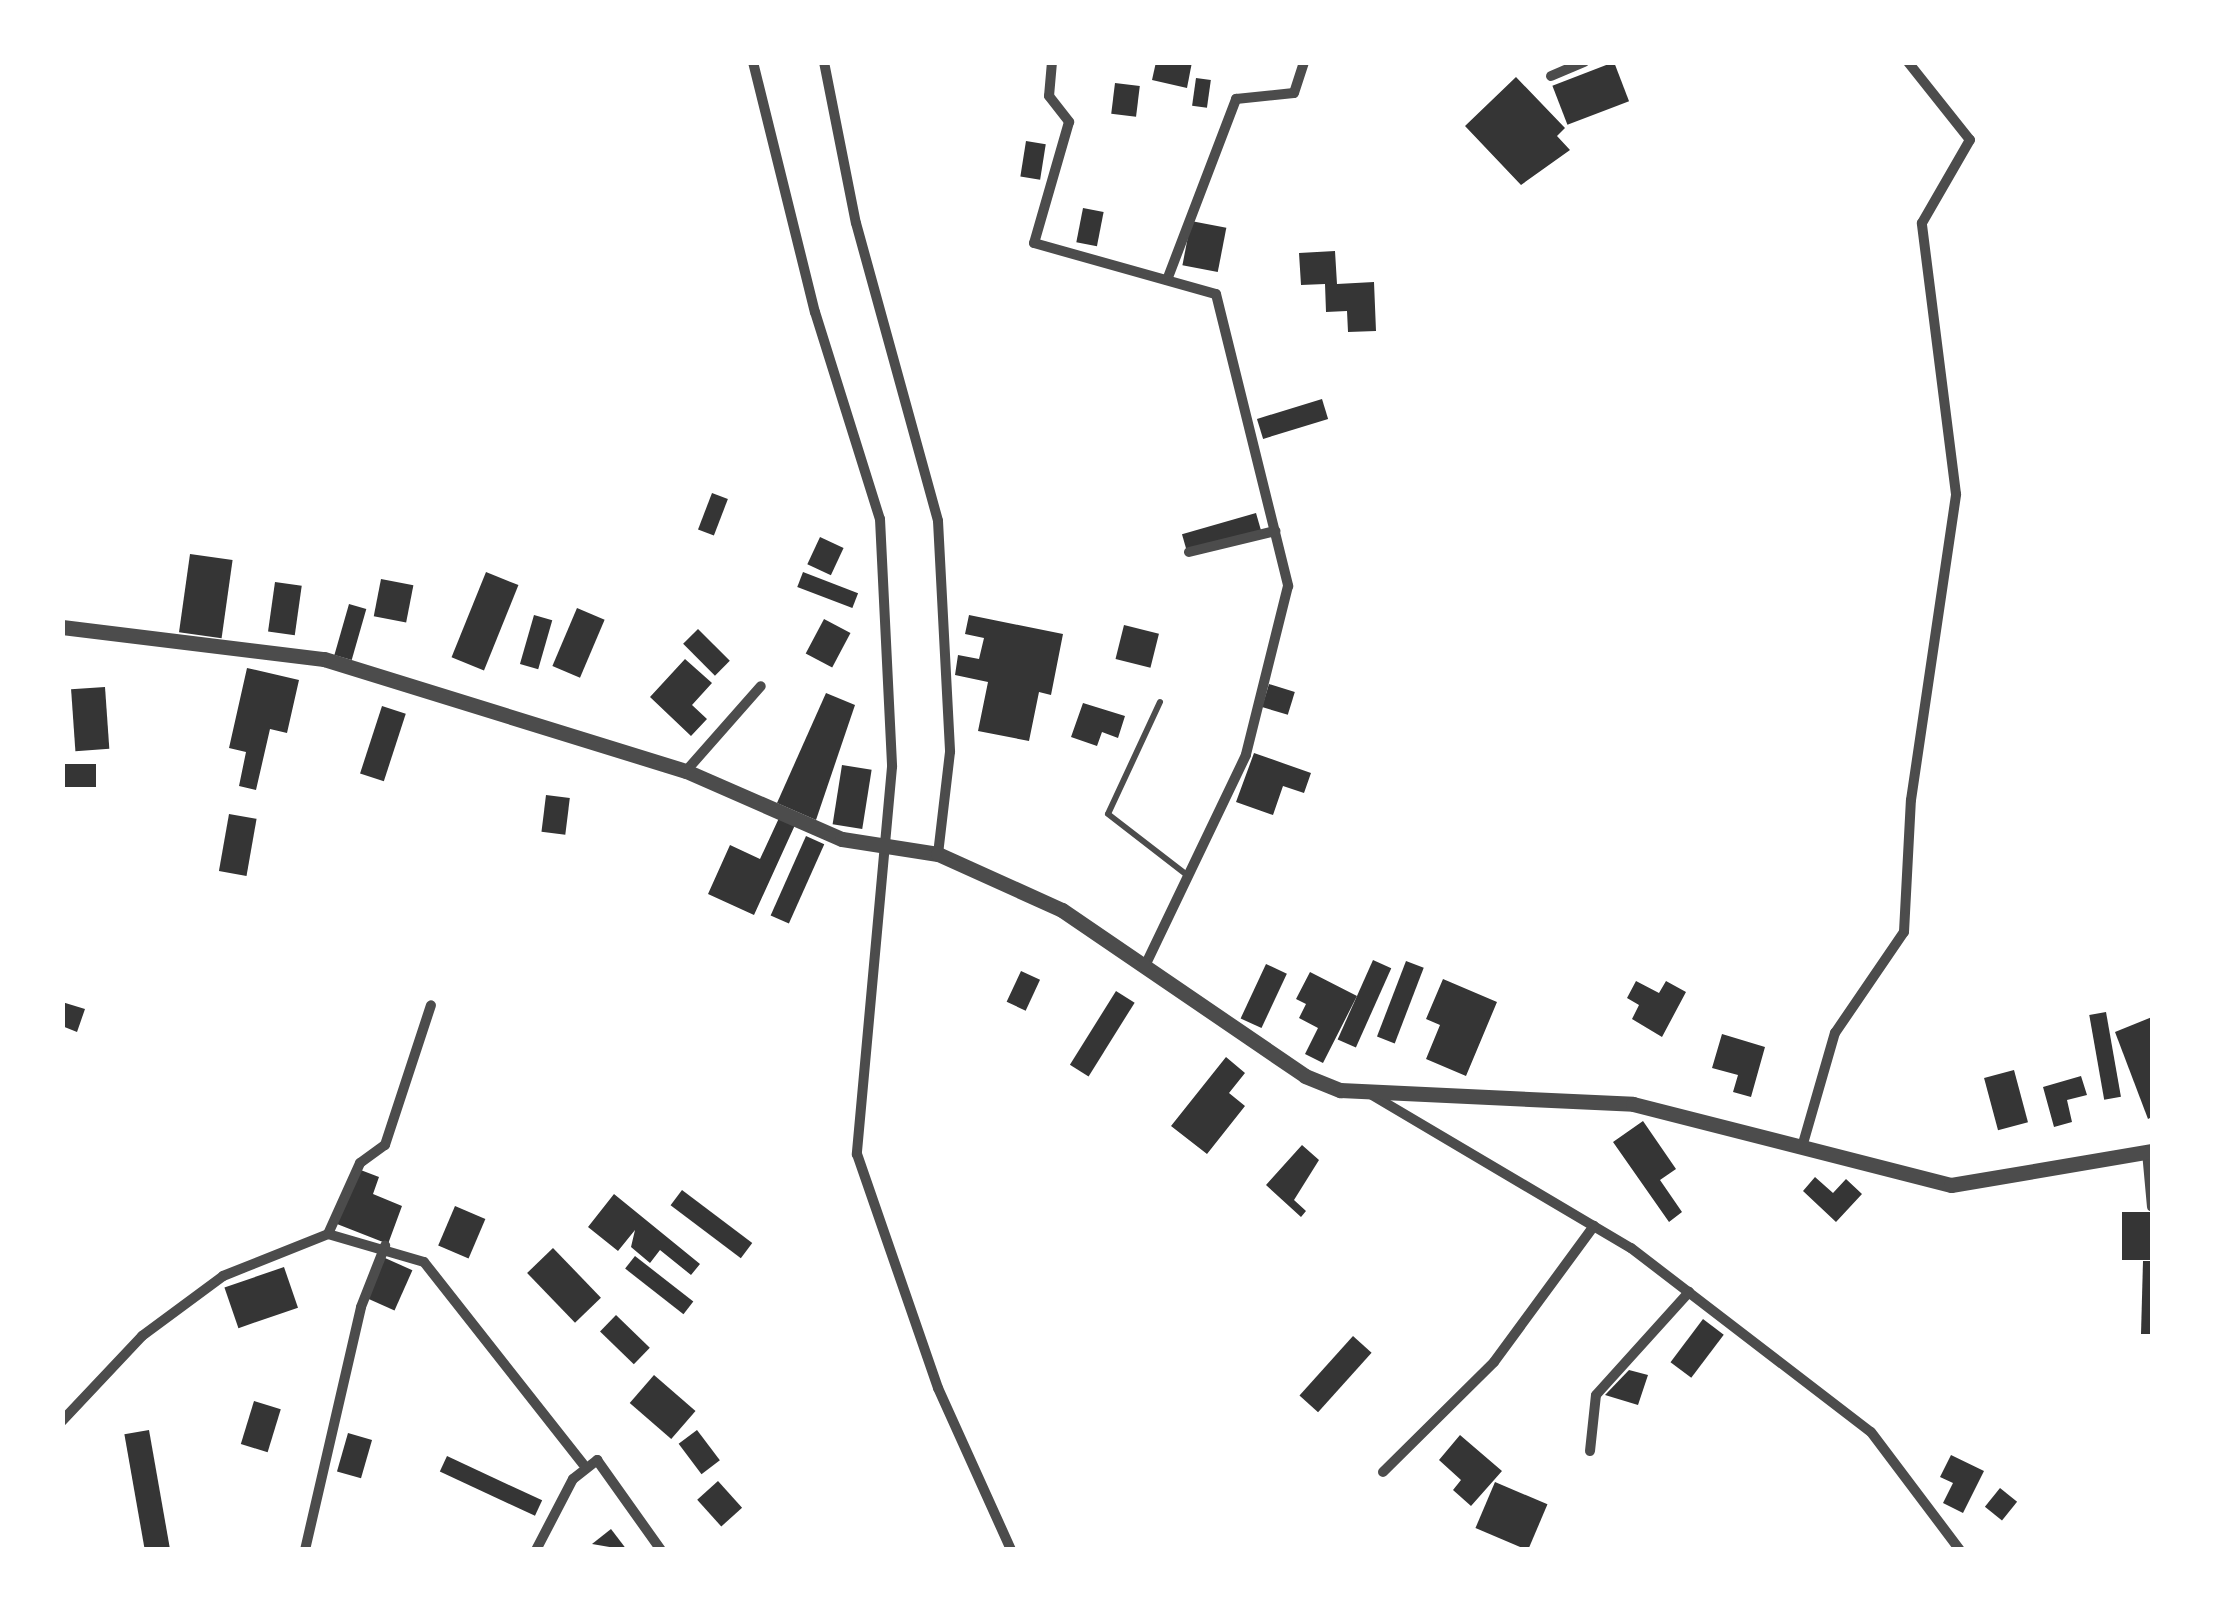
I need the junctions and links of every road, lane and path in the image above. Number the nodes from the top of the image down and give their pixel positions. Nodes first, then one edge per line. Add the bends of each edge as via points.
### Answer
1 (754, 62) edge
2 (824, 62) edge
3 (1052, 62) edge
4 (1304, 62) edge
5 (1584, 62) edge
6 (1908, 62) edge
7 (1551, 76) dead end
8 (1167, 280) junction
9 (1275, 532) junction
10 (1189, 552) dead end
11 (62, 627) edge
12 (761, 686) dead end
13 (1160, 702) dead end
14 (686, 771) junction
15 (893, 849) junction
16 (931, 853) junction
17 (1188, 876) junction
18 (1146, 964) junction
19 (431, 1004) dead end
20 (1372, 1095) junction
21 (1802, 1147) junction
22 (2150, 1151) edge
23 (2152, 1207) edge
24 (1594, 1226) junction
25 (328, 1234) junction
26 (385, 1246) junction
27 (1689, 1292) junction
28 (62, 1422) edge
29 (1590, 1451) dead end
30 (584, 1464) junction
31 (1383, 1472) dead end
32 (306, 1550) edge
33 (536, 1550) edge
34 (661, 1550) edge
35 (1011, 1550) edge
36 (1960, 1550) edge

1 - 15 street via 815,312 880,519 892,673
2 - 16 street via 856,223 938,521 950,752
3 - 8 street via 1048,96 1070,122 1034,243
4 - 8 street via 1294,93 1236,99
5 - 7 street
6 - 21 street via 1970,140 1922,222 1956,494 1911,800 1904,932 1835,1032
8 - 9 street via 1216,294
9 - 10 street
9 - 17 street via 1288,586 1256,718
11 - 14 street via 174,636 324,660
12 - 14 street
13 - 17 lane via 1108,814
14 - 15 street via 842,838
15 - 16 street
15 - 35 street via 857,1154 938,1388
16 - 18 street via 1036,895
17 - 18 street
18 - 20 street via 1305,1076
19 - 25 street via 385,1144 360,1162
20 - 21 street via 1633,1104
20 - 24 street
21 - 22 street via 1951,1185
22 - 23 street
24 - 27 street
24 - 31 street via 1494,1362
25 - 26 street
25 - 28 street via 224,1276 142,1336
26 - 30 street via 424,1262
26 - 32 street via 361,1307
27 - 29 street via 1596,1394
27 - 36 street via 1871,1432
30 - 33 street
30 - 34 street via 606,1462

